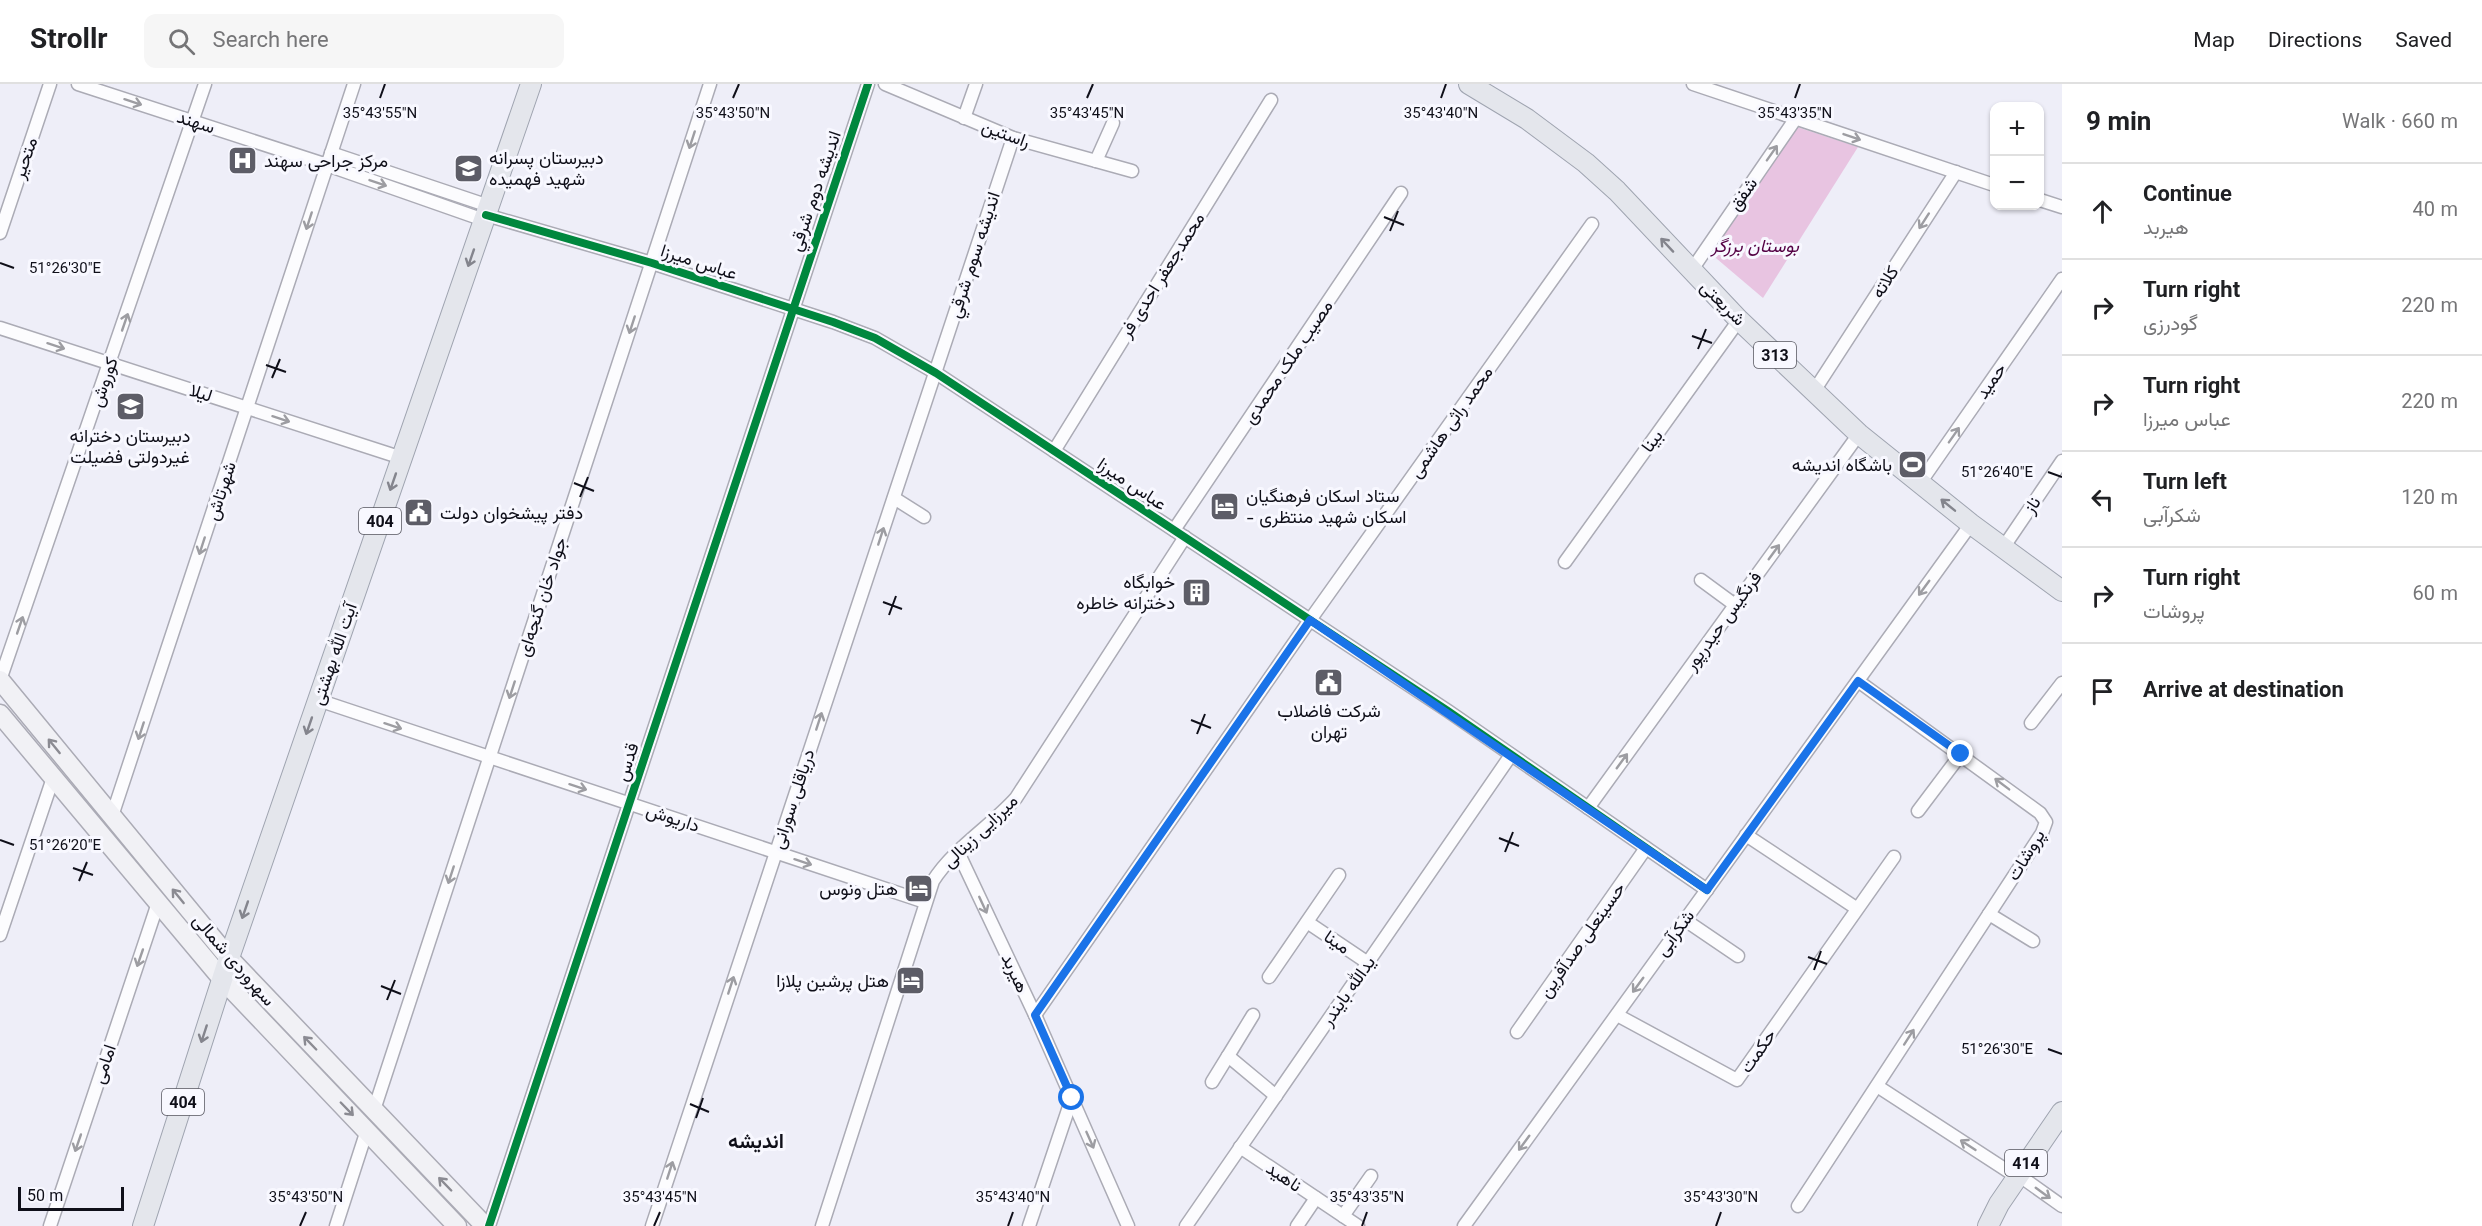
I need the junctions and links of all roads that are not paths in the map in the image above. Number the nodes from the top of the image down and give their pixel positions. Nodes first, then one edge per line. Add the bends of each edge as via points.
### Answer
1 (50, 84) edge
2 (78, 84) edge
3 (205, 84) edge
4 (354, 84) edge
5 (531, 84) edge
6 (710, 84) edge
7 (868, 84) edge
8 (885, 84) edge
9 (976, 84) edge
10 (1469, 84) edge
11 (1488, 84) edge
12 (1693, 84) edge
13 (1271, 100) dead end
14 (1503, 103) junction
15 (964, 118) junction
16 (1796, 118) junction
17 (193, 122) junction
18 (1113, 123) dead end
19 (1013, 138) junction
20 (329, 159) junction
21 (1096, 161) junction
22 (1132, 171) dead end
23 (1956, 172) junction
24 (1990, 183) edge
25 (1401, 193) dead end
26 (2044, 201) edge
27 (2062, 207) edge
28 (490, 215) junction
29 (1592, 224) dead end
30 (0, 233) edge
31 (652, 263) junction
32 (1690, 271) junction
33 (2062, 279) edge
34 (792, 308) junction
35 (1739, 320) junction
36 (0, 328) edge
37 (111, 364) junction
38 (936, 373) junction
39 (1814, 391) junction
40 (248, 409) junction
41 (1859, 434) junction
42 (1054, 451) junction
43 (402, 458) junction
44 (2062, 461) edge
45 (1920, 483) junction
46 (894, 498) junction
47 (924, 517) dead end
48 (1971, 524) junction
49 (1179, 534) junction
50 (2003, 548) junction
51 (1565, 562) dead end
52 (1701, 580) dead end
53 (2062, 591) edge
54 (1735, 605) junction
55 (1310, 620) junction
56 (0, 680) edge
57 (1858, 681) junction
58 (2062, 683) edge
59 (318, 700) junction
60 (0, 714) edge
61 (2031, 723) dead end
62 (1961, 754) junction
63 (1511, 755) junction
64 (489, 757) junction
65 (54, 778) junction
66 (629, 804) junction
67 (1588, 808) junction
68 (1918, 811) dead end
69 (112, 816) junction
70 (1746, 835) junction
71 (1646, 848) junction
72 (775, 852) junction
73 (958, 852) junction
74 (1894, 857) dead end
75 (1339, 875) dead end
76 (1707, 890) junction
77 (925, 902) junction
78 (159, 903) junction
79 (1856, 908) junction
80 (1989, 914) junction
81 (1685, 920) junction
82 (1307, 922) junction
83 (0, 935) edge
84 (2033, 941) dead end
85 (1738, 956) dead end
86 (229, 958) junction
87 (1368, 963) junction
88 (1269, 977) dead end
89 (222, 979) junction
90 (1035, 1015) junction
91 (1253, 1015) dead end
92 (1617, 1015) junction
93 (1517, 1032) dead end
94 (1228, 1056) junction
95 (1212, 1082) dead end
96 (1876, 1086) junction
97 (1276, 1096) junction
98 (1072, 1098) junction
99 (374, 1110) junction
100 (2062, 1114) edge
101 (367, 1130) junction
102 (1240, 1147) junction
103 (1371, 1176) dead end
104 (2020, 1178) junction
105 (1316, 1198) junction
106 (1798, 1206) dead end
107 (2062, 1206) edge
108 (1343, 1216) junction
109 (1991, 1221) edge
110 (50, 1226) edge
111 (143, 1226) edge
112 (336, 1226) edge
113 (457, 1226) edge
114 (487, 1226) edge
115 (652, 1226) edge
116 (822, 1226) edge
117 (1029, 1226) edge
118 (1128, 1226) edge
119 (1186, 1226) edge
120 (1298, 1226) edge
121 (1358, 1226) edge
122 (1464, 1226) edge

1 - 30 street, متحیر
2 -> 17 street, سهند
3 - 17 street, کوروش
4 - 20 street, شهرتاش
5 - 28 main road, آیت الله بهشتی / 404
6 -> 31 street, جواد خان گنجه‌ای
7 - 34 street, انديشه دوم شرقي
8 - 15 street, راستین
9 - 15 street
10 - 14 main road, شریعتی / 313
11 - 14 main road
12 - 16 street
13 - 42 street, محمدجعفر احدی فر
32 -> 14 main road, شریعتی / 313 via 1594,170
15 - 19 street, راستین
16 -> 23 street
32 -> 16 street, شفق
17 - 20 street, سهند
37 -> 17 street, کوروش
18 - 21 street
19 - 21 street, راستین
19 - 38 street, اندیشه سوم شرقي
20 - 28 street, سهند
20 -> 40 street, شهرتاش
21 - 22 street, راستین
23 - 24 street
23 -> 39 street, کلاته
25 - 49 street, مصیب ملک محمدی
26 - 27 street
28 - 31 street, عباس میرزا
28 -> 43 main road, آیت الله بهشتی / 404
29 - 55 street, محمد راثی هاشمی
31 - 34 street, عباس میرزا
31 -> 64 street, جواد خان گنجه‌ای
32 - 35 main road, شریعتی / 313
45 -> 33 street, حمید
34 - 38 street, عباس میرزا via 875,338
34 - 66 street, قدس
35 - 39 main road, شریعتی / 313
35 - 51 street, بینا
36 -> 37 street, لیلا
37 - 40 street, لیلا
56 -> 37 street, کوروش
38 - 42 street, عباس میرزا
38 - 46 street, دریاقلی سورانی
39 - 41 main road, شریعتی / 313
40 -> 43 street, لیلا
40 -> 69 street, شهرتاش
41 - 45 main road, شریعتی / 313
54 -> 41 street, فرنگیس حیدرپور
42 - 49 street, عباس میرزا
43 -> 59 main road, آیت الله بهشتی / 404
44 - 50 street, ناز
48 -> 45 main road, شریعتی / 313
46 - 47 street
72 -> 46 street, دریاقلی سورانی
48 - 50 main road, شریعتی / 313
48 -> 57 street, شکرآبی
49 - 55 street, عباس میرزا
49 - 73 street, میرزایی زینالی via 1016,798 999,818
50 - 53 main road, شریعتی / 313
52 - 54 street
67 -> 54 street, فرنگیس حیدرپور
55 - 63 street, عباس میرزا
55 - 90 street, محمد راثی هاشمی
69 -> 56 main road, سهروردی شمالی
57 - 62 street, پروشات
57 - 70 street, شکرآبی
58 - 61 street
59 -> 64 street, داریوش
59 -> 86 main road, آیت الله بهشتی / 404
60 - 65 main road, سهروردی شمالی
62 - 68 street
80 -> 62 street, پروشات via 2046,822 2040,813
63 - 67 street, عباس میرزا
63 - 87 street, یدالله بایندر
64 -> 66 street, داریوش
64 -> 99 street, جواد خان گنجه‌ای
65 - 78 main road, سهروردی شمالی
65 - 83 street
66 - 72 street, داریوش
66 - 114 street, قدس
67 - 71 street, عباس میرزا
86 -> 69 main road, سهروردی شمالی
70 - 76 street, شکرآبی
70 - 79 street
71 - 76 street, عباس میرزا
71 - 93 street, حسینعلی صدآفرین
72 -> 77 street, داریوش
115 -> 72 street, دریاقلی سورانی
73 - 77 street, میرزایی زینالی via 938,872
73 -> 90 street, هیربد
74 - 79 street, حکمت
75 - 82 street, مینا
76 - 81 street, شکرآبی
77 - 116 street, میرزایی زینالی
78 - 89 main road, سهروردی شمالی
78 -> 110 street, امامی
79 - 92 street, حکمت via 1737,1080
80 - 84 street
96 -> 80 street, پروشات
81 - 85 street
81 -> 92 street, شکرآبی
82 - 87 street, مینا
82 - 88 street, مینا
86 - 89 main road, آیت الله بهشتی / 404
99 -> 86 main road, سهروردی شمالی
87 - 97 street, یدالله بایندر
89 -> 101 main road, سهروردی شمالی
89 -> 111 main road, آیت الله بهشتی / 404
90 - 98 street, هیربد
91 - 94 street
92 -> 122 street, شکرآبی
94 - 95 street
94 - 97 street
104 -> 96 street
96 - 106 street, پروشات
97 - 102 street, یدالله بایندر
98 - 117 street
98 -> 118 street, هیربد
114 -> 99 main road, سهروردی شمالی
100 - 104 main road, 414 via 2061,1122
101 - 112 street
101 - 113 main road, سهروردی شمالی
102 - 105 street, ناهید
102 - 119 street, یدالله بایندر
103 - 108 street
104 -> 107 street
104 - 109 main road, 414 via 2005,1208
105 - 108 street, ناهید
105 - 120 street
108 - 121 street, ناهید

